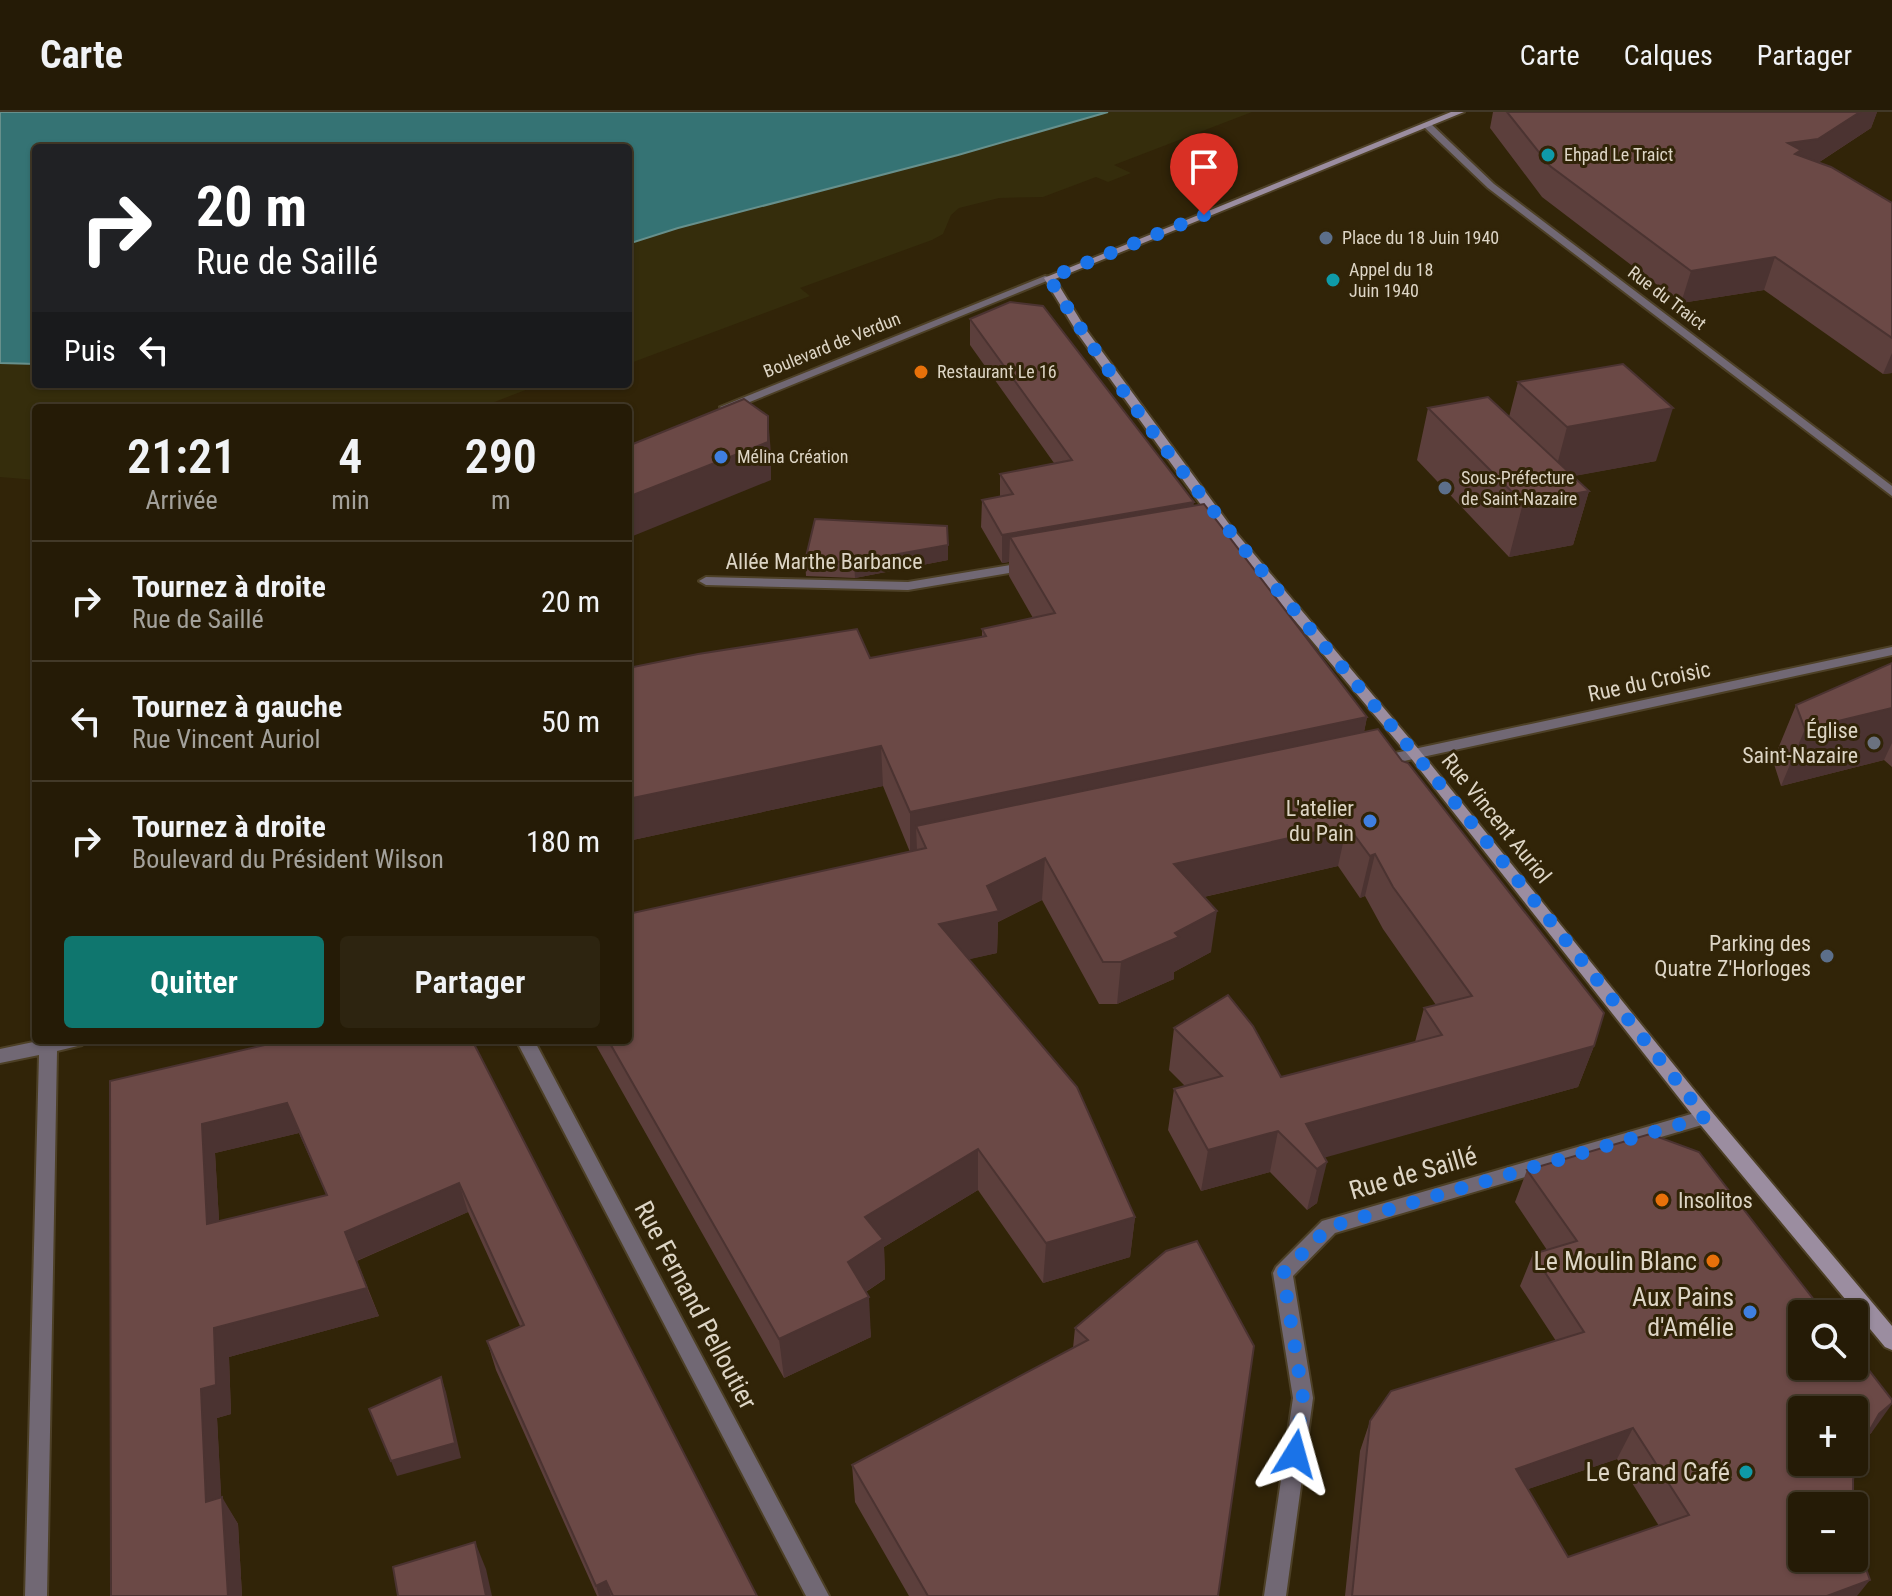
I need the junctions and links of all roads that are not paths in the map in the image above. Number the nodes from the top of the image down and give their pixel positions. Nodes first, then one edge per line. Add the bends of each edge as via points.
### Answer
1 (1459, 112) edge
2 (1427, 125) junction
3 (1049, 278) junction
4 (717, 411) edge
5 (1892, 492) edge
6 (1046, 562) edge
7 (706, 581) dead end
8 (1892, 651) edge
9 (1415, 754) junction
10 (1359, 765) edge
11 (57, 1044) edge
12 (527, 1044) edge
13 (48, 1046) junction
14 (0, 1056) edge
15 (1705, 1117) junction
16 (1892, 1341) edge
17 (36, 1596) edge
18 (818, 1596) edge
19 (1275, 1596) edge

1 - 2 street
2 - 3 street
2 - 5 street, Rue du Traict via 1491,186
3 - 4 street, Boulevard de Verdun
3 - 9 street, Rue Vincent Auriol via 1220,532
6 - 7 street, Allée Marthe Barbance via 908,586
8 - 9 street, Rue du Croisic
9 - 10 street, Rue du Croisic
9 - 15 street, Rue Vincent Auriol
11 - 13 street
12 - 18 street, Rue Fernand Pelloutier
13 - 14 street
13 - 17 street
15 - 16 street, Rue Vincent Auriol
15 - 19 street, Rue de Saillé via 1329,1227 1283,1273 1303,1398

